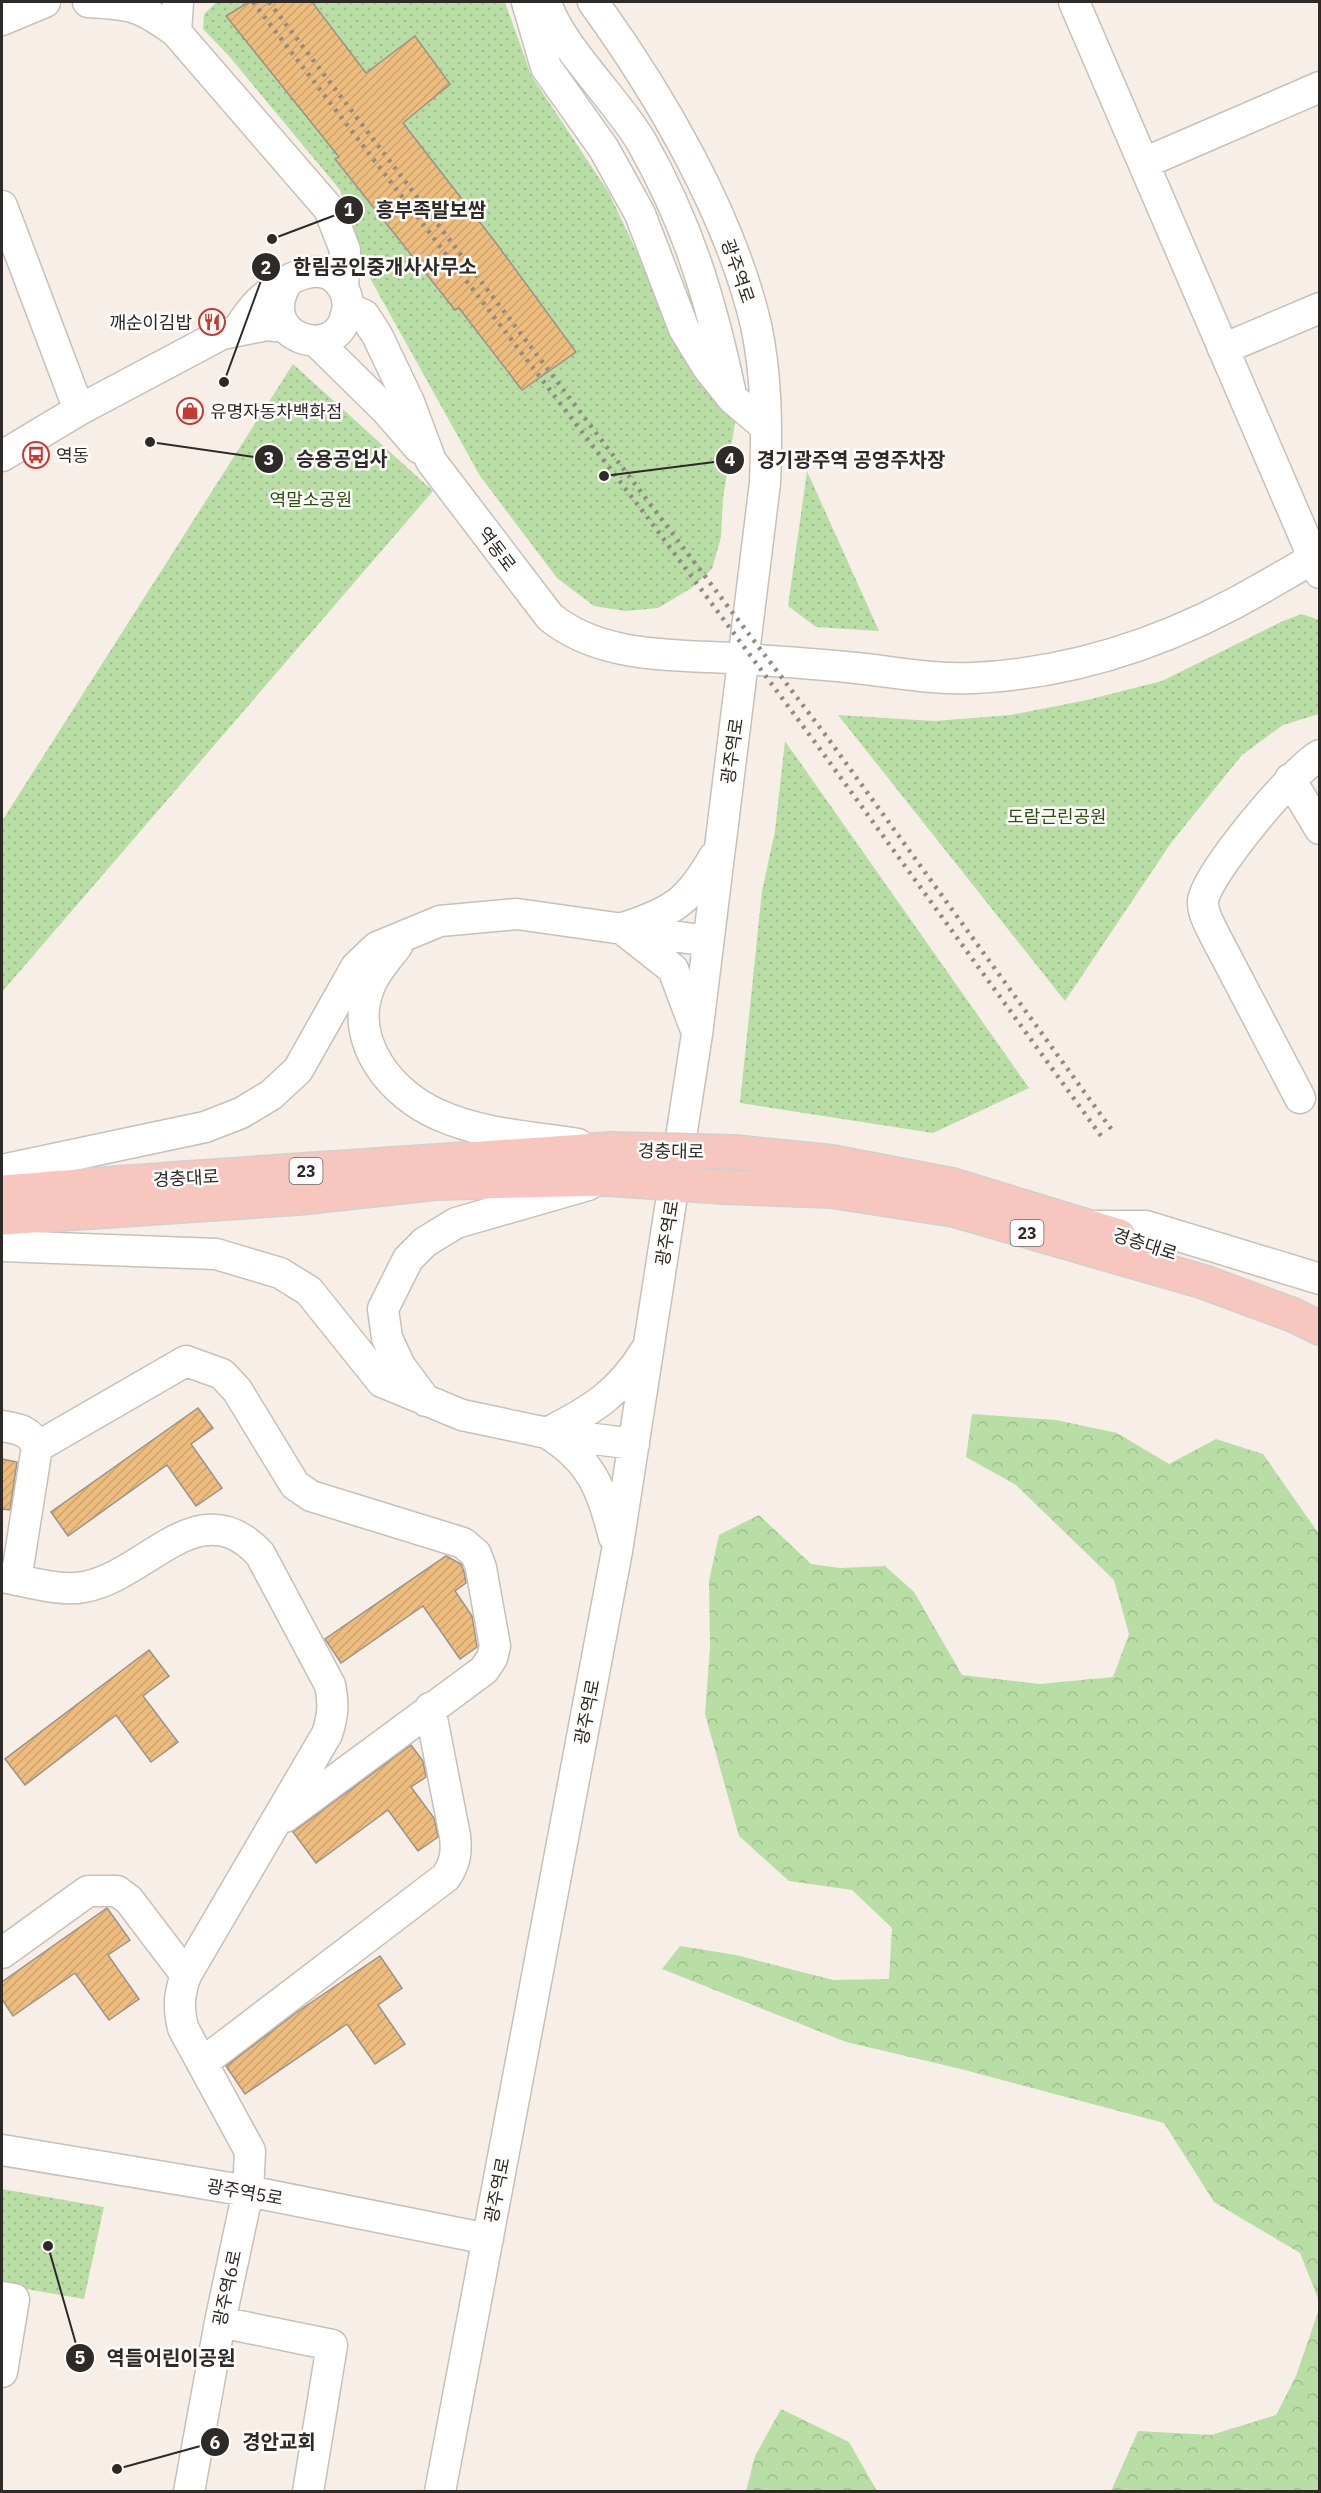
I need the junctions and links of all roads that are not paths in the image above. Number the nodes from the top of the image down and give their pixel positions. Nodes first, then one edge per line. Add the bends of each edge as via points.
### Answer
1 (45, 2) edge
2 (88, 2) edge
3 (178, 2) edge
4 (527, 2) edge
5 (546, 2) edge
6 (593, 2) edge
7 (1074, 2) edge
8 (2, 20) edge
9 (176, 32) junction
10 (1320, 87) edge
11 (1144, 163) junction
12 (2, 206) edge
13 (334, 222) junction
14 (295, 278) junction
15 (346, 298) junction
16 (1320, 308) edge
17 (285, 327) junction
18 (238, 329) junction
19 (316, 341) junction
20 (1224, 349) junction
21 (732, 398) junction
22 (79, 410) junction
23 (766, 427) junction
24 (2, 456) edge
25 (431, 462) junction
26 (1317, 561) edge
27 (744, 659) junction
28 (1320, 754) edge
29 (1290, 779) junction
30 (1320, 829) edge
31 (718, 849) junction
32 (621, 929) junction
33 (405, 937) junction
34 (708, 941) junction
35 (697, 1034) junction
36 (1300, 1098) dead end
37 (610, 1164) junction
38 (2, 1170) edge
39 (2, 1192) edge
40 (2, 1218) edge
41 (1089, 1226) junction
42 (2, 1246) edge
43 (1320, 1279) edge
44 (1320, 1305) edge
45 (1320, 1328) edge
46 (650, 1343) junction
47 (426, 1401) junction
48 (2, 1426) edge
49 (547, 1433) junction
50 (634, 1444) junction
51 (37, 1447) junction
52 (617, 1551) junction
53 (9, 1578) edge
54 (430, 1708) junction
55 (273, 1826) junction
56 (2, 1953) edge
57 (186, 1975) junction
58 (202, 2063) junction
59 (2, 2150) edge
60 (248, 2191) junction
61 (488, 2238) junction
62 (2, 2297) edge
63 (220, 2322) junction
64 (2, 2372) edge
65 (189, 2492) edge
66 (308, 2492) edge
67 (440, 2492) edge

1 - 8 street
2 - 9 street via 129,4 152,14
3 - 9 street
4 - 21 street via 546,67 615,169 640,214 684,329
5 - 21 street via 567,41 641,141 685,230 712,310
6 - 23 street, 광주역로 via 650,87 702,183 734,255 756,327
7 - 11 street
9 - 13 street via 320,195
10 - 11 street
11 - 20 street
12 - 22 street
13 - 14 street
13 - 15 street via 345,250
14 - 15 street, 역동로 via 327,274
14 - 17 street via 278,305
14 - 18 street via 260,300
15 - 19 street via 345,320 339,331
15 - 25 street, 역동로 via 377,335 409,402
16 - 20 street
17 - 18 street
17 - 19 street via 293,335
18 - 22 street
19 - 25 street via 386,410
20 - 26 street
21 - 23 street
22 - 24 street
23 - 27 street, 광주역로 via 764,501
25 - 27 street, 역동로 via 538,602 564,628 591,641 632,650
26 - 27 street, 역동로 via 1184,630 1053,670 973,678 933,677
27 - 31 street, 광주역로
28 - 29 street
29 - 30 street
29 - 36 street via 1228,859 1203,902 1213,932
31 - 32 street via 698,886 681,901 663,915
31 - 34 street, 광주역로
32 - 33 street via 517,914 440,921
32 - 34 street
32 - 35 street via 674,969
33 - 37 street via 369,988 363,1023 371,1053 389,1081 410,1100 440,1116
33 - 38 street via 377,947 356,967 298,1070 271,1095 241,1113 205,1127
34 - 35 street, 광주역로
35 - 46 street, 광주역로
37 - 39 main road, 경충대로 / 23 via 301,1172
37 - 40 main road, 경충대로 / 23 via 298,1198
37 - 41 main road, 경충대로 / 23, bridge via 735,1152 832,1162 952,1185
37 - 45 main road, 경충대로 / 23, bridge via 724,1187 831,1191 954,1210 1204,1282
37 - 47 street via 456,1224 425,1242 408,1259 383,1309 387,1338 400,1366
41 - 43 street via 1146,1226
41 - 44 main road, 경충대로 / 23
42 - 47 street via 216,1254 280,1273 309,1291 382,1382
46 - 49 street via 632,1374 612,1395
46 - 50 street, 광주역로
47 - 49 street via 462,1415
48 - 51 street via 21,1429 33,1437
49 - 50 street
49 - 52 street via 569,1447 589,1470 603,1494
50 - 52 street, 광주역로
51 - 53 street
51 - 54 street via 186,1361 222,1374 237,1390 295,1485 311,1496 463,1543 476,1554 493,1629 492,1658 484,1670
52 - 61 street, 광주역로
53 - 55 street, 광주역6로 via 82,1588 99,1583 189,1534 210,1528 229,1530 246,1539 260,1554 330,1685 334,1702 327,1734
54 - 55 street
54 - 58 street via 455,1836 454,1865 446,1877
55 - 57 street, 광주역6로
56 - 57 street via 88,1891 117,1891 129,1900
57 - 58 street, 광주역6로 via 178,2008 183,2028
58 - 60 street, 광주역6로 via 250,2151
59 - 60 street, 광주역5로
60 - 61 street, 광주역5로
60 - 63 street, 광주역6로
61 - 67 street, 광주역로
62 - 64 street via 14,2299
63 - 65 street, 광주역6로
63 - 66 street via 332,2345

